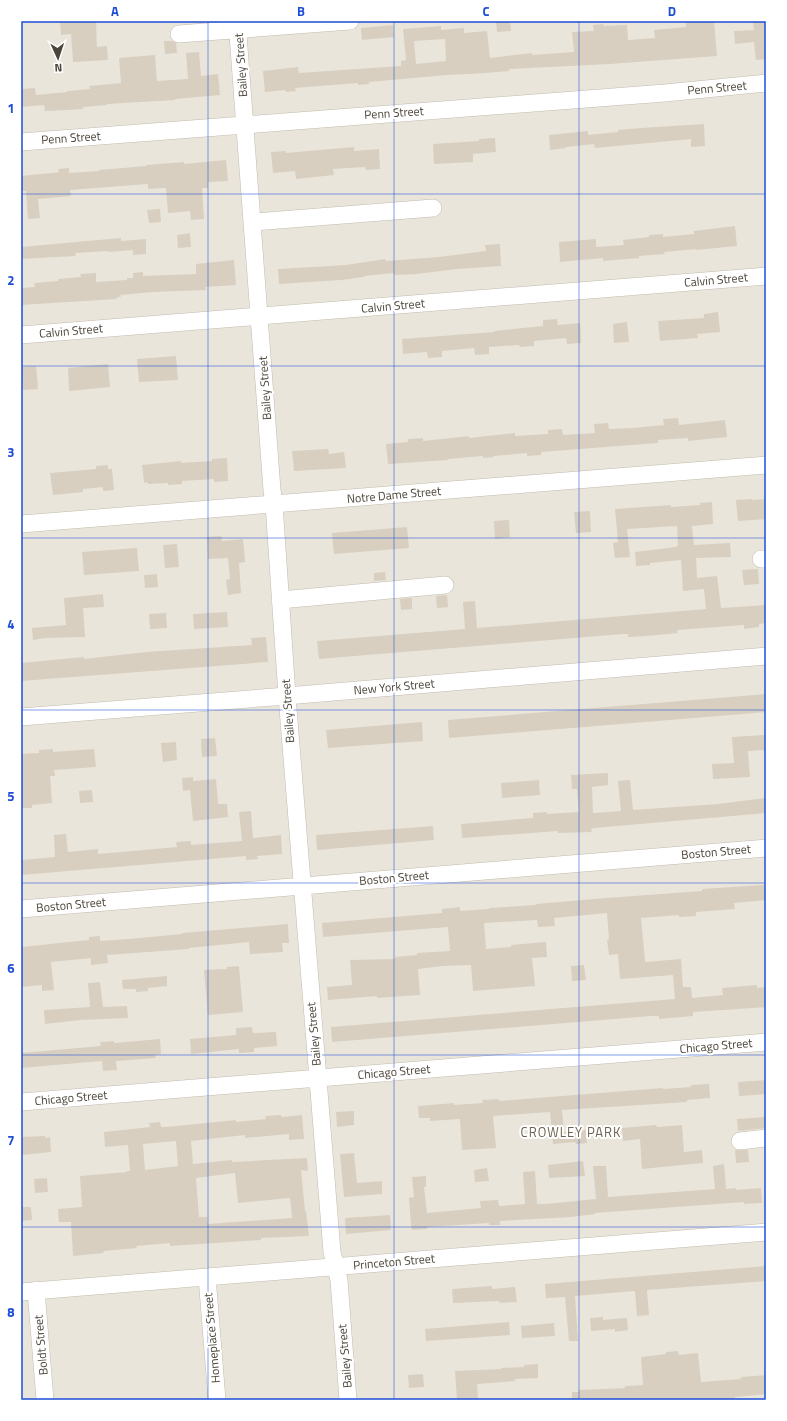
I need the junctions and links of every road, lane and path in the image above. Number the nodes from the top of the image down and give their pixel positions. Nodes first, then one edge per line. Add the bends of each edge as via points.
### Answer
1 (350, 21) edge
2 (238, 25) edge
3 (179, 34) dead end
4 (766, 83) edge
5 (245, 125) junction
6 (21, 142) edge
7 (433, 208) dead end
8 (253, 222) junction
9 (766, 276) edge
10 (260, 316) junction
11 (21, 335) edge
12 (766, 465) edge
13 (274, 504) junction
14 (21, 524) edge
15 (445, 585) dead end
16 (280, 600) junction
17 (766, 656) edge
18 (287, 696) junction
19 (21, 717) edge
20 (766, 848) edge
21 (302, 886) junction
22 (21, 909) edge
23 (766, 1042) edge
24 (318, 1078) junction
25 (21, 1102) edge
26 (766, 1138) edge
27 (740, 1140) dead end
28 (766, 1232) edge
29 (335, 1266) junction
30 (207, 1277) junction
31 (29, 1291) edge
32 (45, 1400) edge
33 (217, 1400) edge
34 (348, 1400) edge

1 - 2 street
2 - 3 street
2 - 5 street, Bailey Street
4 - 5 street, Penn Street
5 - 6 street, Penn Street
5 - 8 street, Bailey Street
7 - 8 street
8 - 10 street, Bailey Street
9 - 10 street, Calvin Street
10 - 11 street, Calvin Street
10 - 13 street, Bailey Street
12 - 13 street, Notre Dame Street
13 - 14 street, Notre Dame Street
13 - 16 street, Bailey Street
15 - 16 street
16 - 18 street, Bailey Street
17 - 18 street, New York Street
18 - 19 street, New York Street
18 - 21 street, Bailey Street
20 - 21 street, Boston Street
21 - 22 street, Boston Street
21 - 24 street, Bailey Street
23 - 24 street, Chicago Street
24 - 25 street, Chicago Street
24 - 29 street, Bailey Street
26 - 27 street
28 - 29 street, Princeton Street
29 - 30 street, Princeton Street
29 - 34 street, Bailey Street via 339,1280
30 - 31 street, Princeton Street
30 - 33 street, Homeplace Street
31 - 32 street, Boldt Street

